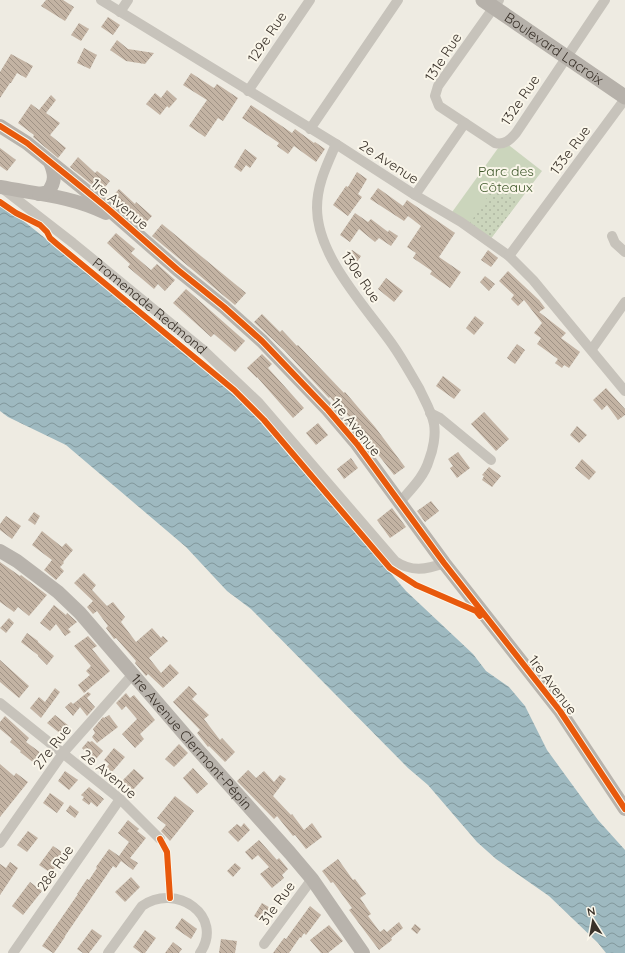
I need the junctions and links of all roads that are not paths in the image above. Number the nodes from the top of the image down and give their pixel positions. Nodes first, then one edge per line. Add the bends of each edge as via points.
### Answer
1 (101, 0) edge
2 (128, 0) edge
3 (310, 0) edge
4 (398, 0) edge
5 (605, 0) edge
6 (492, 2) edge
7 (120, 12) junction
8 (566, 57) junction
9 (248, 91) junction
10 (625, 98) edge
11 (465, 123) junction
12 (0, 126) edge
13 (310, 129) junction
14 (336, 144) junction
15 (50, 162) junction
16 (0, 187) edge
17 (40, 194) junction
18 (415, 195) junction
19 (124, 222) junction
20 (612, 236) dead end
21 (625, 252) edge
22 (509, 256) junction
23 (625, 302) edge
24 (592, 349) junction
25 (625, 390) edge
26 (430, 413) junction
27 (491, 460) dead end
28 (400, 502) junction
29 (0, 551) edge
30 (444, 563) junction
31 (133, 674) junction
32 (0, 703) edge
33 (63, 753) junction
34 (120, 799) junction
35 (625, 809) edge
36 (160, 839) dead end
37 (0, 843) edge
38 (312, 879) junction
39 (264, 944) dead end
40 (361, 952) edge
41 (13, 953) edge
42 (108, 953) edge
43 (200, 953) edge

1 - 7 street, 2e Avenue
2 - 7 street
3 - 9 street, 129e Rue
4 - 13 street
5 - 8 street, 132e Rue
6 - 8 main road, Boulevard Lacroix
6 - 11 street, 131e Rue via 436,91 439,106
7 - 9 street, 2e Avenue
8 - 10 main road, Boulevard Lacroix
8 - 11 street, 132e Rue via 516,133 506,143 495,143
9 - 13 street, 2e Avenue
10 - 22 street, 133e Rue
11 - 18 street
12 - 15 street, 1re Avenue
13 - 14 street, 2e Avenue
14 - 18 street, 2e Avenue
14 - 26 street, 130e Rue via 319,185 317,208 326,248 347,283 410,372
15 - 17 street via 54,182 48,192
15 - 19 street, 1re Avenue
16 - 17 street, Promenade Redmond
16 - 30 street, Promenade Redmond via 201,348 259,403 395,561 414,569 430,569
17 - 19 street, Promenade Redmond via 82,202
18 - 22 street, 2e Avenue via 461,222
19 - 28 street, 1re Avenue via 262,341 357,444
20 - 21 street via 615,243
22 - 24 street, 2e Avenue
23 - 24 street
24 - 25 street, 2e Avenue
26 - 27 street via 440,418
26 - 28 street, 130e Rue via 434,424 434,441 430,460 422,476
28 - 30 street, 1re Avenue
29 - 31 street, 1re Avenue Clermont-Pépin via 69,601
30 - 35 street, 1re Avenue via 560,711
31 - 33 street, 27e Rue
31 - 38 street, 1re Avenue Clermont-Pépin
32 - 33 street, 2e Avenue
33 - 34 street, 2e Avenue
33 - 37 street, 27e Rue
34 - 36 street, 2e Avenue
34 - 41 street, 28e Rue
38 - 39 street, 31e Rue
38 - 40 street, 1re Avenue Clermont-Pépin
42 - 43 street via 142,906 160,898 187,902 202,916 207,932 205,946

